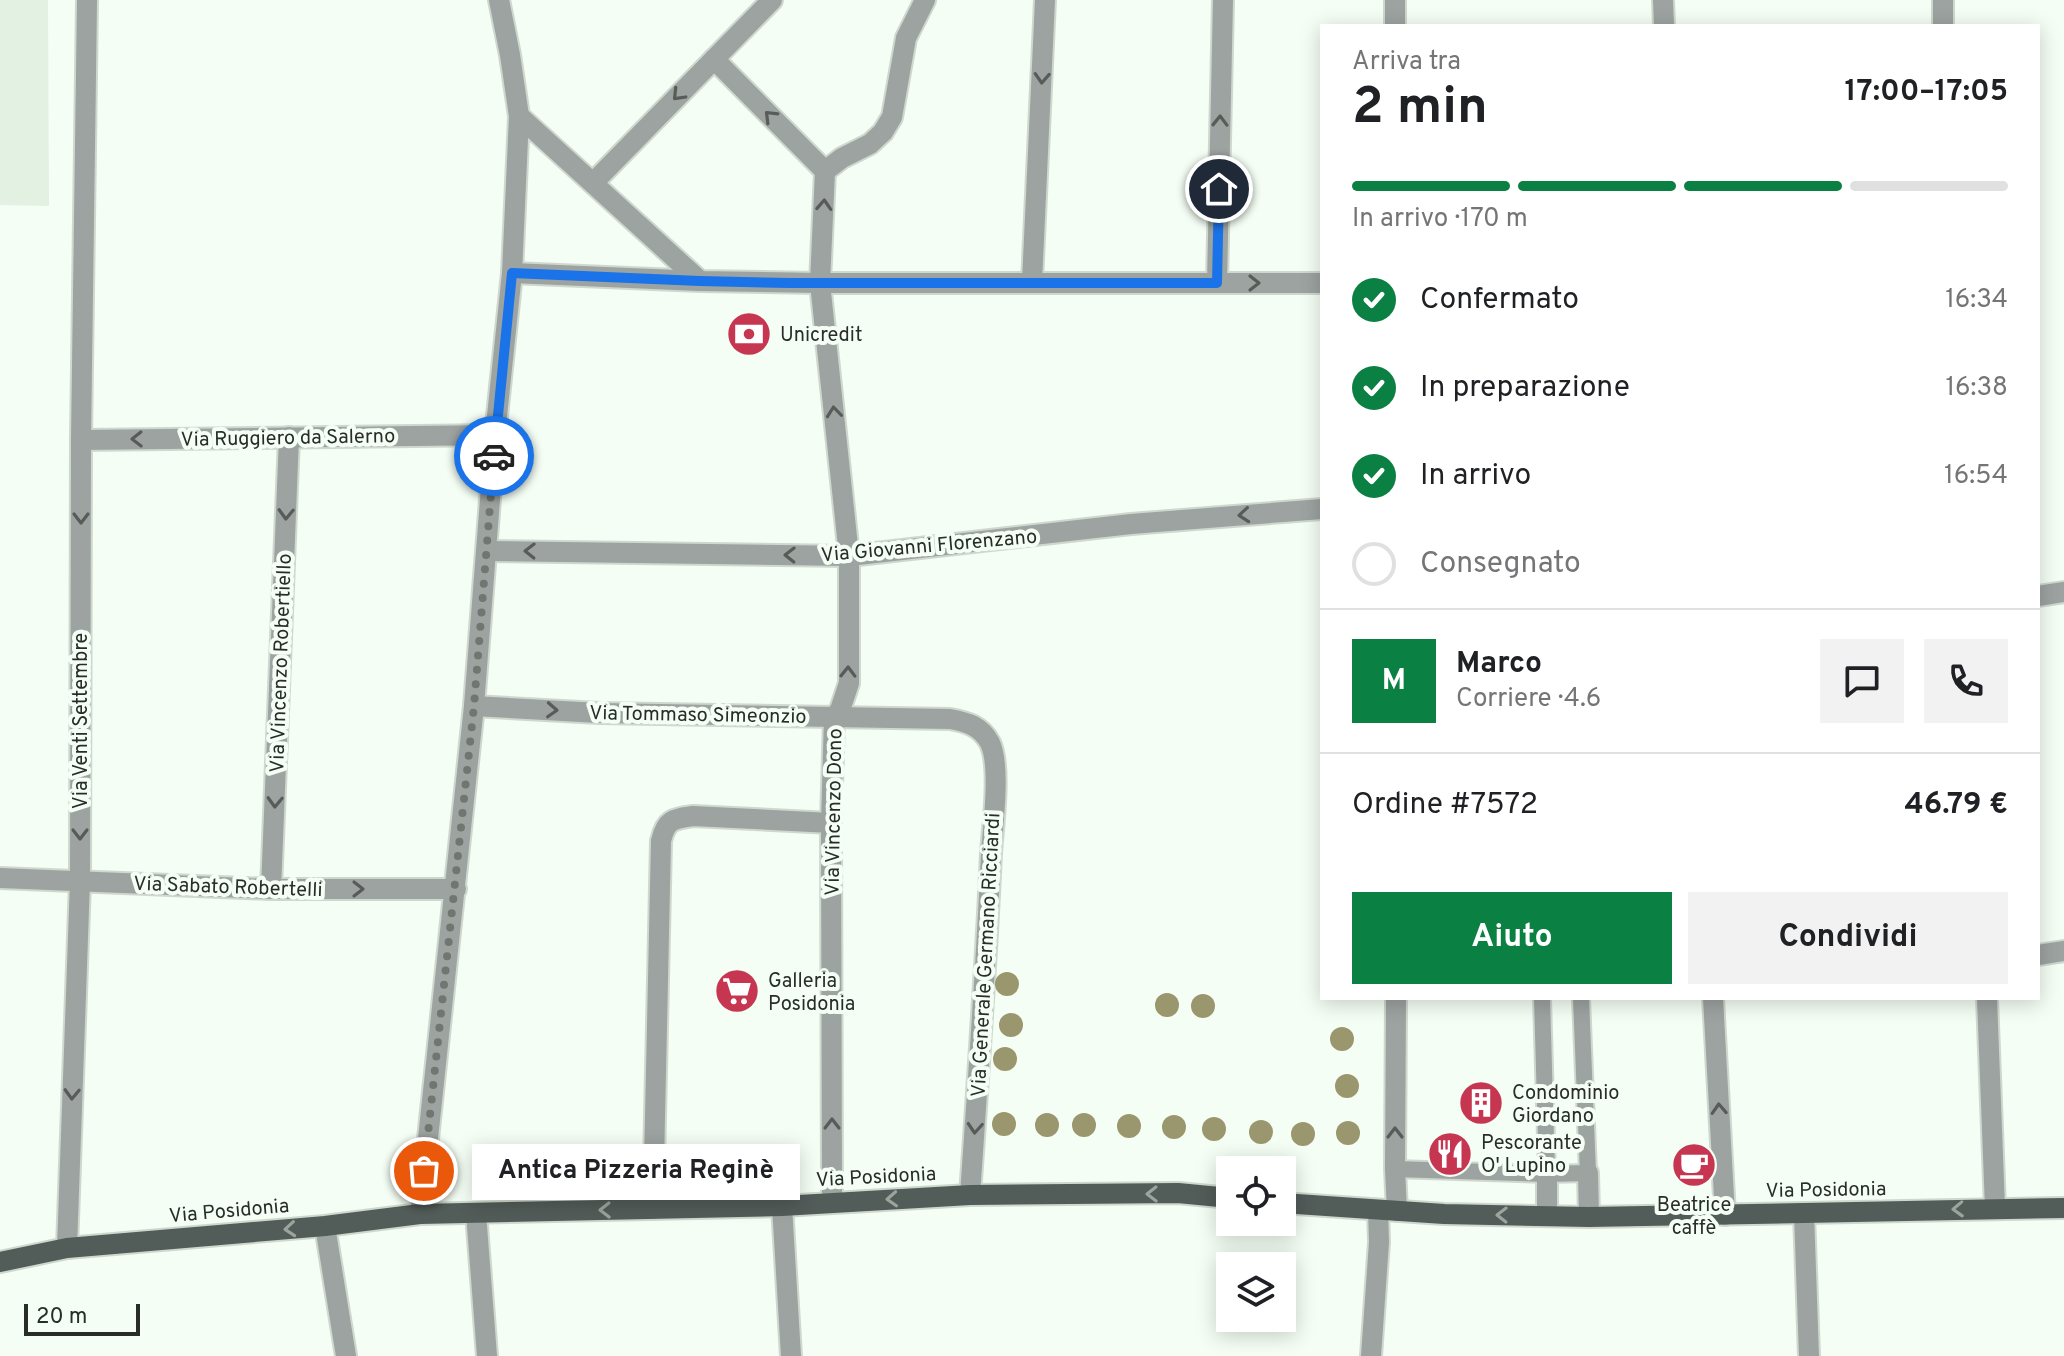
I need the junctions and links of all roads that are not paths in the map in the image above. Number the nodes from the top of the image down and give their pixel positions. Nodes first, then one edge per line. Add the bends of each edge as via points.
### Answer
1 (87, 0) edge
2 (499, 0) edge
3 (772, 0) edge
4 (925, 0) edge
5 (1045, 0) edge
6 (1223, 0) edge
7 (1395, 0) edge
8 (1663, 0) edge
9 (1943, 0) edge
10 (1395, 24) edge
11 (1664, 24) edge
12 (1943, 24) edge
13 (714, 59) junction
14 (519, 116) junction
15 (825, 171) junction
16 (593, 183) junction
17 (512, 273) junction
18 (700, 281) junction
19 (1032, 282) junction
20 (820, 283) junction
21 (1217, 283) junction
22 (1320, 283) edge
23 (495, 435) junction
24 (289, 437) junction
25 (81, 440) junction
26 (1320, 509) edge
27 (487, 551) junction
28 (849, 556) junction
29 (2064, 592) edge
30 (2040, 596) edge
31 (474, 706) junction
32 (834, 717) junction
33 (970, 723) joint
34 (831, 823) junction
35 (0, 878) edge
36 (80, 881) junction
37 (271, 889) junction
38 (456, 889) junction
39 (2064, 951) edge
40 (2040, 955) edge
41 (1396, 1000) edge
42 (1542, 1000) edge
43 (1581, 1000) edge
44 (1713, 1000) edge
45 (1987, 1000) edge
46 (1395, 1169) junction
47 (1588, 1173) junction
48 (1547, 1174) junction
49 (970, 1195) junction
50 (1216, 1197) edge
51 (832, 1202) junction
52 (1296, 1204) edge
53 (782, 1206) junction
54 (1995, 1208) junction
55 (2064, 1208) edge
56 (653, 1209) junction
57 (1388, 1211) junction
58 (476, 1213) junction
59 (1804, 1213) junction
60 (420, 1214) junction
61 (1725, 1215) junction
62 (1547, 1216) junction
63 (1589, 1217) junction
64 (325, 1226) junction
65 (67, 1248) junction
66 (0, 1262) edge
67 (346, 1356) edge
68 (487, 1356) edge
69 (791, 1356) edge
70 (1371, 1356) edge
71 (1809, 1356) edge

1 - 25 street, Via Venti Settembre
2 - 14 street
3 - 13 street
4 - 15 street via 906,38 892,117 870,144
5 -> 19 street
21 -> 6 street
7 - 10 street
8 - 11 street
9 - 12 street
15 -> 13 street
13 -> 16 street
14 - 16 street
14 - 17 street
20 -> 15 street, Via Vincenzo Dono
16 - 18 street
17 - 18 street
17 - 23 street
18 - 20 street
19 - 20 street
19 - 21 street
28 -> 20 street, Via Vincenzo Dono
21 -> 22 street
23 - 24 street, Via Ruggiero da Salerno
23 - 27 street
24 -> 25 street, Via Ruggiero da Salerno
24 -> 37 street, Via Vincenzo Robertiello
25 -> 36 street, Via Venti Settembre
26 -> 28 street, Via Giovanni Florenzano
28 -> 27 street, Via Giovanni Florenzano
27 - 31 street
32 -> 28 street, Via Vincenzo Dono via 849,683
29 - 30 street
31 -> 32 street, Via Tommaso Simeonzio
31 - 38 street
32 - 33 street, Via Tommaso Simeonzio
32 - 34 street, Via Vincenzo Dono
33 -> 49 street, Via Generale Germano Ricciardi via 991,745 995,771
51 -> 34 street, Via Vincenzo Dono
34 - 56 street via 693,816 664,827
35 - 36 street, Via Sabato Robertelli
36 - 37 street, Via Sabato Robertelli
36 -> 65 street, Via Venti Settembre
37 -> 38 street, Via Sabato Robertelli
38 - 60 street
39 - 40 street
46 -> 41 street
42 - 48 lane
43 - 47 lane
61 -> 44 street
45 - 54 street
46 - 48 lane
46 - 57 street
47 - 48 lane
47 - 63 street
48 - 62 street
50 -> 49 main road, Via Posidonia
49 -> 51 main road, Via Posidonia
51 - 53 main road, Via Posidonia
52 - 57 main road, Via Posidonia
53 - 56 main road, Via Posidonia
53 - 69 street
54 - 55 main road, Via Posidonia
54 -> 59 main road, Via Posidonia
56 -> 58 main road, Via Posidonia
62 -> 57 main road, Via Posidonia
57 - 70 street via 1379,1242
58 - 60 main road, Via Posidonia
58 - 68 street via 486,1265
59 - 61 main road, Via Posidonia
59 - 71 street
60 - 64 main road, Via Posidonia
61 - 63 main road, Via Posidonia
62 - 63 main road, Via Posidonia
64 -> 65 main road, Via Posidonia
64 - 67 street
65 - 66 main road, Via Posidonia

